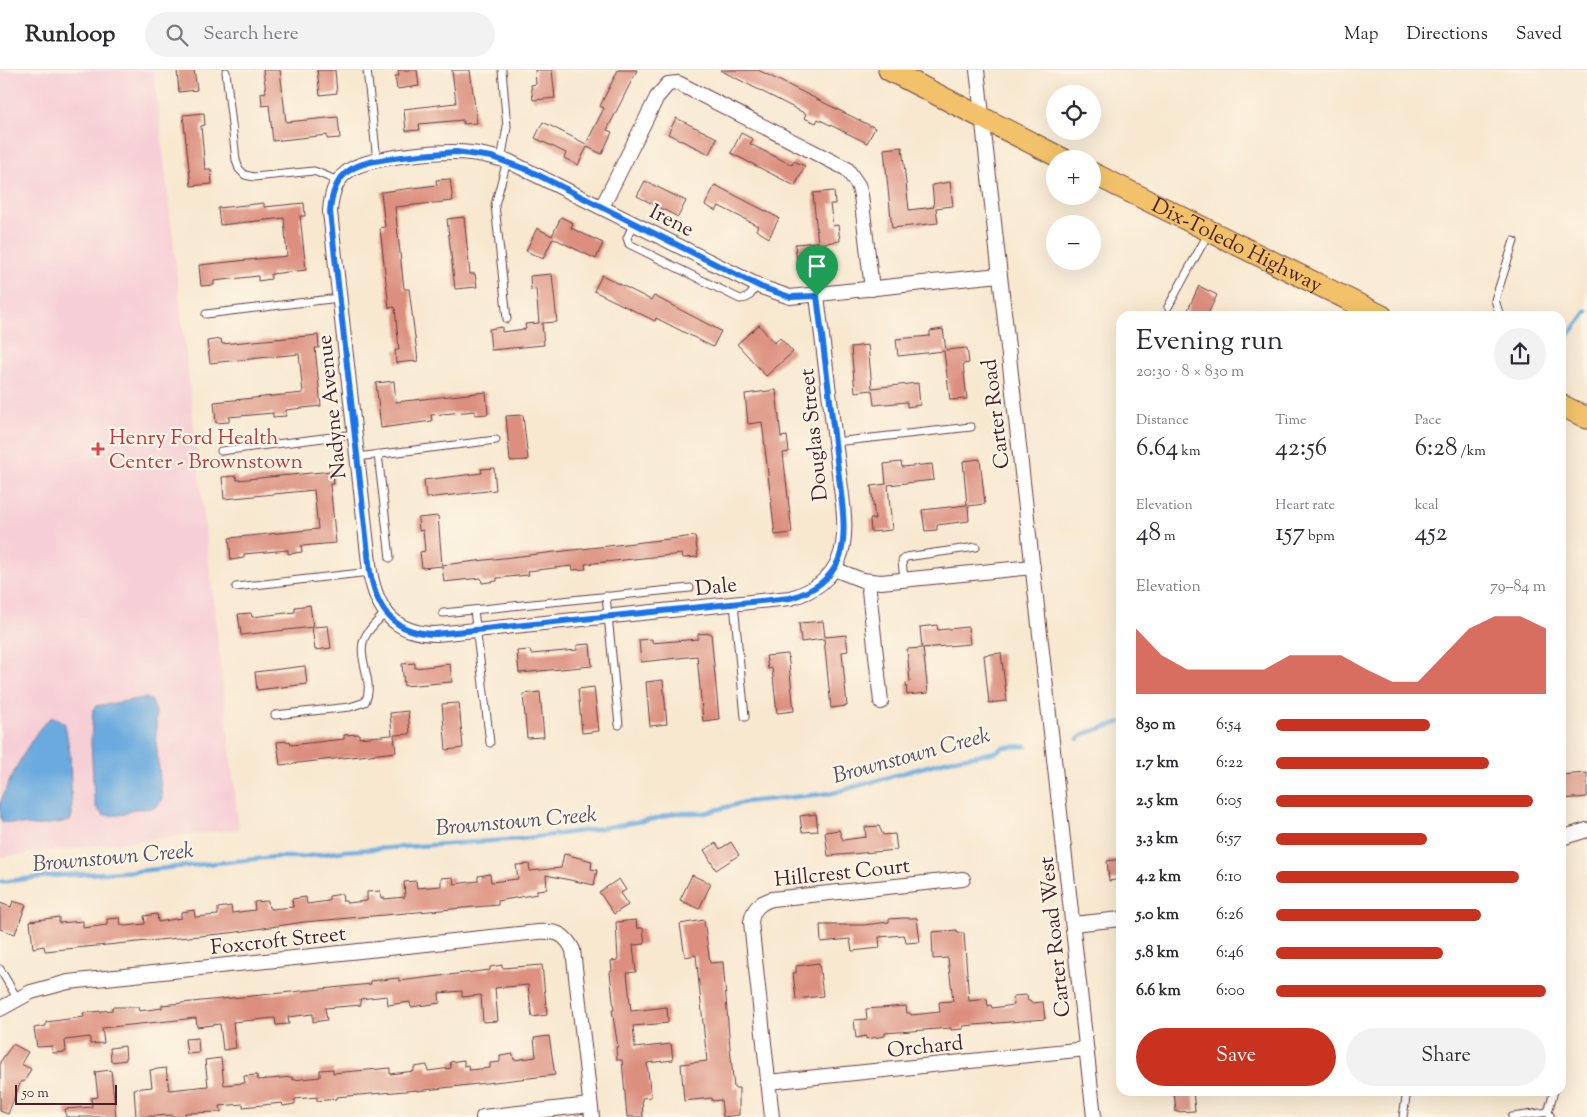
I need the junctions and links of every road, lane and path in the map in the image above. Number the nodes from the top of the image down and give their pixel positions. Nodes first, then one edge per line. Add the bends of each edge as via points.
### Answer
1 (367, 70) edge
2 (502, 70) edge
3 (889, 70) edge
4 (977, 70) edge
5 (226, 72) dead end
6 (981, 117) junction
7 (1046, 150) edge
8 (377, 160) junction
9 (504, 160) junction
10 (1101, 177) edge
11 (338, 181) junction
12 (602, 207) junction
13 (634, 223) junction
14 (1210, 231) junction
15 (1514, 241) dead end
16 (999, 275) junction
17 (756, 285) junction
18 (872, 289) junction
19 (817, 296) junction
20 (339, 298) junction
21 (1168, 307) dead end
22 (1368, 311) edge
23 (1498, 311) edge
24 (206, 314) dead end
25 (507, 319) dead end
26 (1566, 408) edge
27 (1587, 418) edge
28 (971, 427) dead end
29 (355, 434) junction
30 (496, 440) dead end
31 (835, 442) junction
32 (221, 451) dead end
33 (378, 454) junction
34 (357, 457) junction
35 (976, 547) dead end
36 (390, 558) dead end
37 (1033, 567) junction
38 (834, 569) junction
39 (370, 572) junction
40 (904, 579) junction
41 (868, 582) junction
42 (236, 587) dead end
43 (690, 588) dead end
44 (606, 596) junction
45 (734, 604) junction
46 (474, 610) junction
47 (443, 613) dead end
48 (608, 616) junction
49 (390, 617) junction
50 (478, 630) junction
51 (881, 702) dead end
52 (274, 715) dead end
53 (745, 717) dead end
54 (619, 725) dead end
55 (490, 743) dead end
56 (1054, 753) joint
57 (1587, 830) edge
58 (1566, 836) edge
59 (963, 879) dead end
60 (1116, 920) edge
61 (1072, 924) junction
62 (0, 969) edge
63 (17, 998) junction
64 (0, 1009) edge
65 (1086, 1049) junction
66 (768, 1082) junction
67 (1406, 1096) edge
68 (1553, 1096) edge
69 (591, 1111) edge
70 (1549, 1114) edge
71 (483, 1117) edge
72 (772, 1117) edge
73 (1094, 1117) edge
74 (1404, 1117) edge
75 (1512, 1117) edge

1 - 8 lane
2 - 9 lane via 507,127
3 - 6 main road
4 - 6 street, Carter Road
5 - 11 lane via 236,160 245,175 254,177 314,171
6 - 7 main road
6 - 16 street, Carter Road
8 - 9 street, Irene via 456,152
8 - 11 street, Irene via 351,168
9 - 12 street, Irene
9 - 25 lane via 495,205
10 - 14 main road, Dix-Toledo Highway
11 - 20 street, Nadyne Avenue via 331,197 330,212
12 - 13 street, Irene
12 - 18 street via 657,97 668,84 678,83 847,169 861,195
13 - 17 street, Irene
13 - 17 lane via 627,238 629,244 685,273 740,299 747,299
14 - 21 lane
14 - 22 main road, Dix-Toledo Highway
15 - 23 lane via 1495,300
16 - 18 street, Irene
16 - 37 street, Carter Road
17 - 19 street, Irene via 790,297
18 - 19 street, Irene
19 - 31 street, Douglas Street
20 - 24 lane
20 - 29 street, Nadyne Avenue
26 - 27 main road
28 - 31 lane
29 - 32 lane
29 - 34 street, Nadyne Avenue
30 - 33 lane
31 - 38 street, Douglas Street via 842,533 841,550
33 - 34 lane
33 - 36 lane
34 - 39 street, Nadyne Avenue
35 - 40 lane via 906,557 902,561
37 - 40 street
37 - 56 street, Carter Road
38 - 41 street
38 - 45 street, Dale via 805,594
39 - 42 lane
39 - 49 street, Nadyne Avenue via 378,601
40 - 41 street
41 - 51 street
43 - 44 lane
44 - 46 lane
44 - 48 lane
45 - 48 street, Dale
45 - 53 lane
46 - 47 lane
46 - 50 lane
48 - 50 street, Dale
48 - 54 lane
49 - 50 street, Dale via 405,628 427,634
49 - 52 lane via 365,636 363,647 368,692 365,702 350,707
50 - 55 lane
56 - 61 street, Carter Road West
57 - 58 street
59 - 66 street, Hillcrest Court via 772,899 755,908 751,922
60 - 61 street
61 - 65 street, Carter Road West
62 - 63 lane
63 - 64 street, Foxcroft Street
63 - 69 street, Foxcroft Street via 68,982 555,932 565,937 575,958
65 - 66 street, Orchard
65 - 73 street, Carter Road West
66 - 72 street, Hillcrest Court
67 - 74 lane
68 - 70 lane
69 - 71 street
70 - 75 lane

